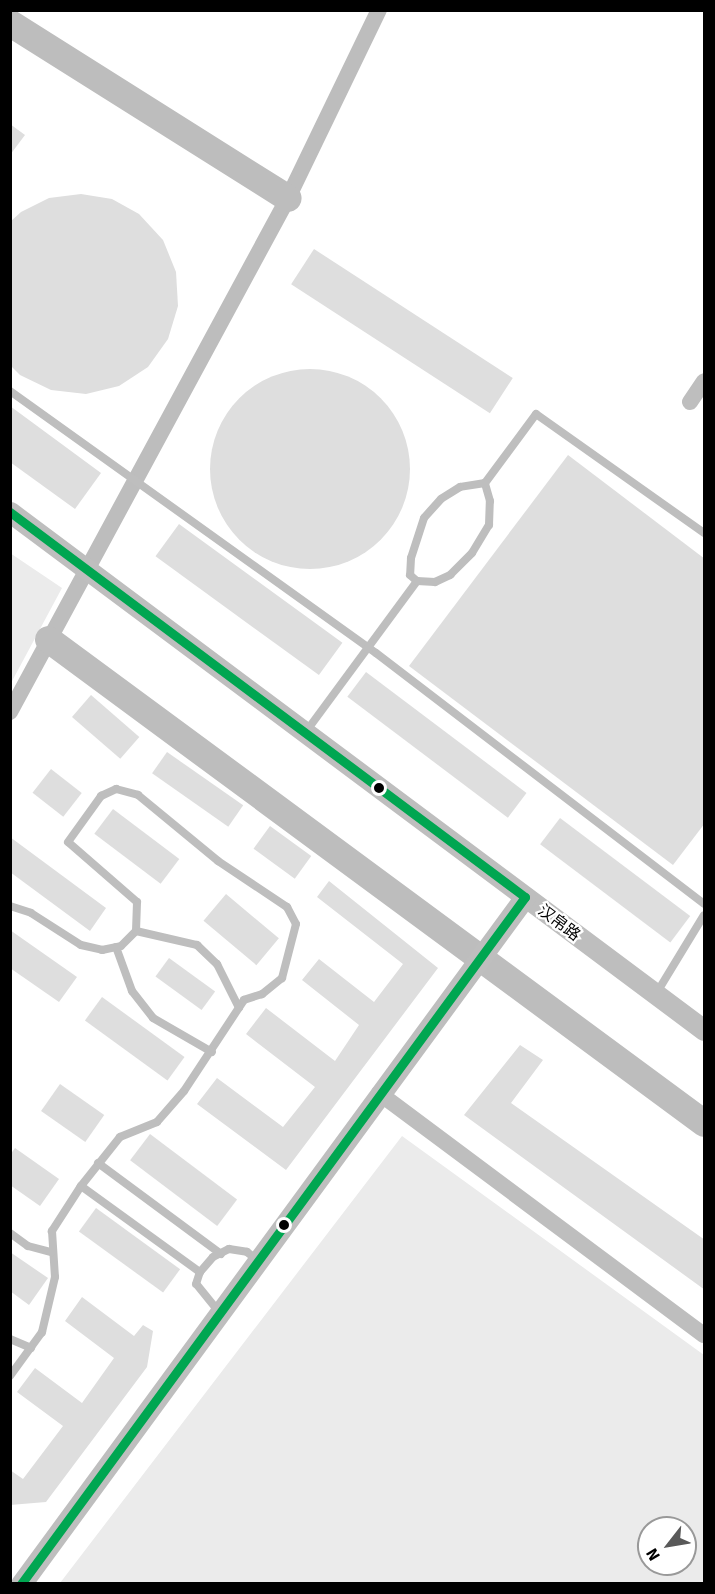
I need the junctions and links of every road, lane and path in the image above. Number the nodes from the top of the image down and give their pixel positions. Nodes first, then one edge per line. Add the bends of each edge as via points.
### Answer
1 (705, 381) edge
2 (10, 392) edge
3 (690, 402) dead end
4 (485, 483) junction
5 (10, 512) edge
6 (705, 533) edge
7 (417, 581) junction
8 (367, 647) junction
9 (305, 733) junction
10 (520, 904) junction
11 (705, 904) edge
12 (10, 906) edge
13 (705, 915) edge
14 (136, 931) junction
15 (116, 947) junction
16 (656, 994) junction
17 (239, 1008) junction
18 (705, 1030) edge
19 (212, 1052) junction
20 (379, 1093) junction
21 (98, 1163) junction
22 (81, 1186) junction
23 (10, 1233) edge
24 (51, 1252) junction
25 (221, 1254) junction
26 (256, 1259) junction
27 (200, 1272) junction
28 (219, 1312) junction
29 (705, 1335) edge
30 (10, 1339) edge
31 (31, 1348) junction
32 (10, 1376) edge
33 (21, 1584) edge

1 - 3 street
2 - 8 lane
4 - 6 lane via 536,414
4 - 7 lane via 490,501 489,525 472,553 450,575 435,582
4 - 7 lane via 460,487 441,499 424,518 411,558 410,575
5 - 9 street, 汉帛路
7 - 8 lane
8 - 9 lane
8 - 11 lane
9 - 10 street, 汉帛路
10 - 16 street, 汉帛路
10 - 20 street
12 - 15 lane via 31,913 81,945 102,950
13 - 16 lane
14 - 15 lane
14 - 17 lane via 196,945 217,964
14 - 17 lane via 137,902 68,842 101,796 117,789 138,795 218,861 287,907 296,924 282,978 262,994 244,1000
15 - 19 lane via 132,992 153,1018
16 - 18 street, 汉帛路
17 - 19 lane
19 - 21 lane via 157,1122 120,1137
20 - 26 street
20 - 29 street
21 - 22 lane
21 - 25 lane
22 - 24 lane via 52,1231
22 - 27 lane
23 - 24 lane via 28,1246
24 - 31 lane via 55,1277 52,1301 42,1332
25 - 26 lane via 229,1250 247,1252
25 - 27 lane
26 - 28 street
27 - 28 lane via 196,1284
28 - 33 street
30 - 31 lane
31 - 32 lane

